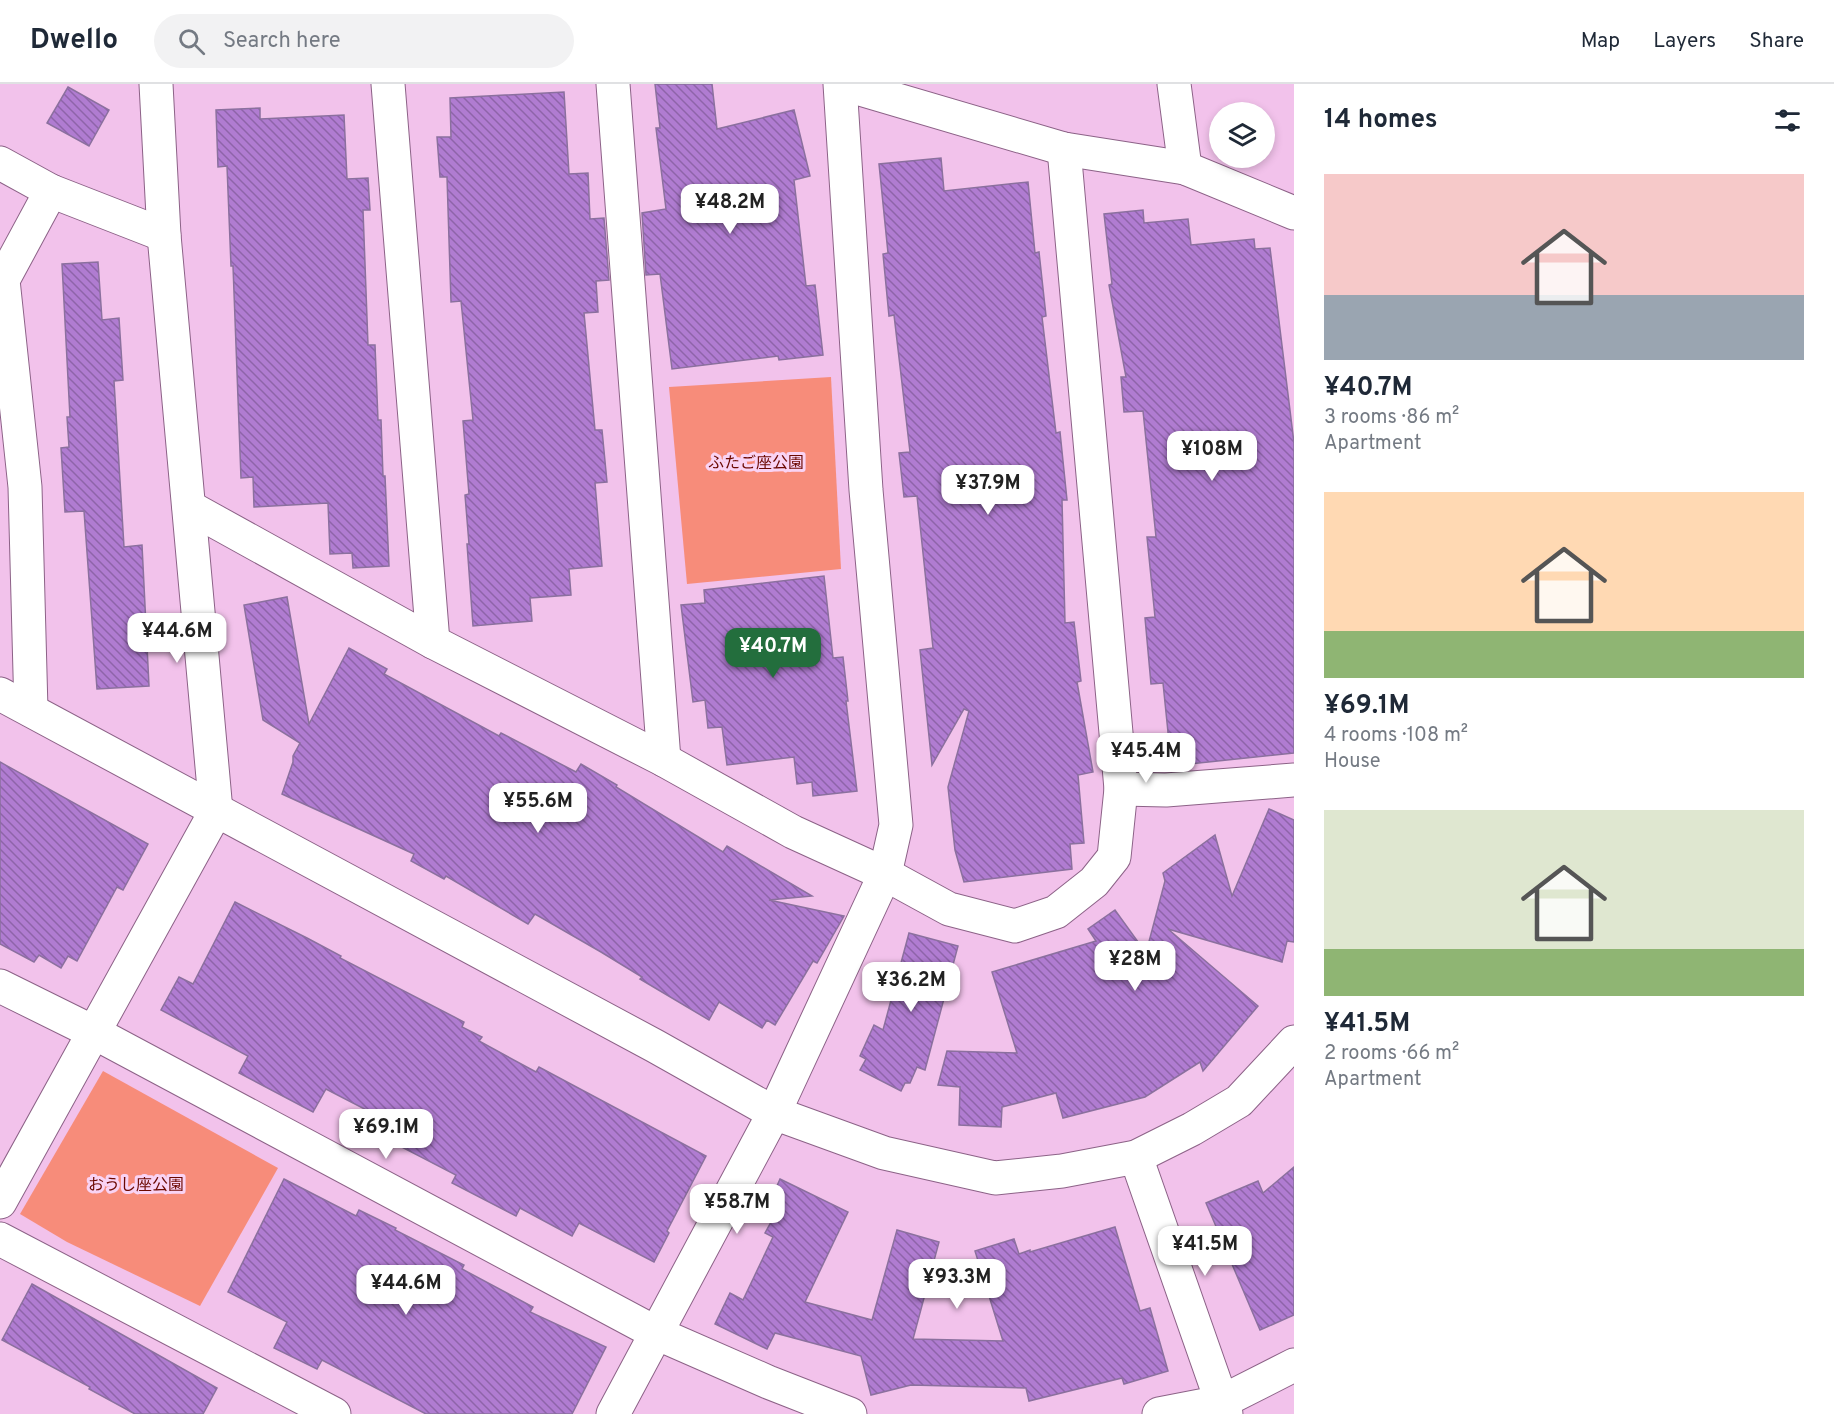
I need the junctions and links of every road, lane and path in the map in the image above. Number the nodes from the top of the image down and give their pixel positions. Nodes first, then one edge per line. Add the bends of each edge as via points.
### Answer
1 (156, 84) edge
2 (388, 84) edge
3 (613, 84) edge
4 (841, 84) edge
5 (1174, 84) edge
6 (1064, 149) junction
7 (0, 163) edge
8 (1185, 168) junction
9 (51, 191) junction
10 (1294, 213) edge
11 (164, 236) junction
12 (189, 507) junction
13 (433, 642) junction
14 (0, 694) edge
15 (31, 710) junction
16 (664, 760) junction
17 (1294, 780) edge
18 (1121, 789) junction
19 (216, 811) junction
20 (885, 874) junction
21 (0, 986) edge
22 (93, 1032) junction
23 (1294, 1042) edge
24 (774, 1113) junction
25 (1136, 1157) junction
26 (0, 1202) edge
27 (0, 1239) edge
28 (656, 1333) junction
29 (1294, 1365) edge
30 (1224, 1408) edge
31 (334, 1414) edge
32 (613, 1414) edge
33 (850, 1414) edge
34 (1159, 1414) edge

1 - 11 street
2 - 13 street
3 - 16 street
4 - 6 street
4 - 20 street via 866,490 896,825
5 - 8 street
6 - 8 street
6 - 18 street
7 - 9 street
8 - 10 street
9 - 11 street
9 - 15 street via 3,280 25,487
11 - 12 street
12 - 13 street
12 - 19 street
13 - 16 street
14 - 15 street
15 - 19 street
16 - 20 street via 793,832
17 - 18 street via 1166,790
18 - 20 street via 1114,857 1094,882 1056,912 1015,926 949,909
19 - 22 street
19 - 24 street
20 - 24 street
21 - 22 street
22 - 26 street
22 - 28 street
23 - 25 street via 1239,1101
24 - 25 street via 884,1153 996,1178
24 - 28 street
25 - 30 street
27 - 31 street
28 - 32 street
28 - 33 street
29 - 30 street
30 - 34 street

